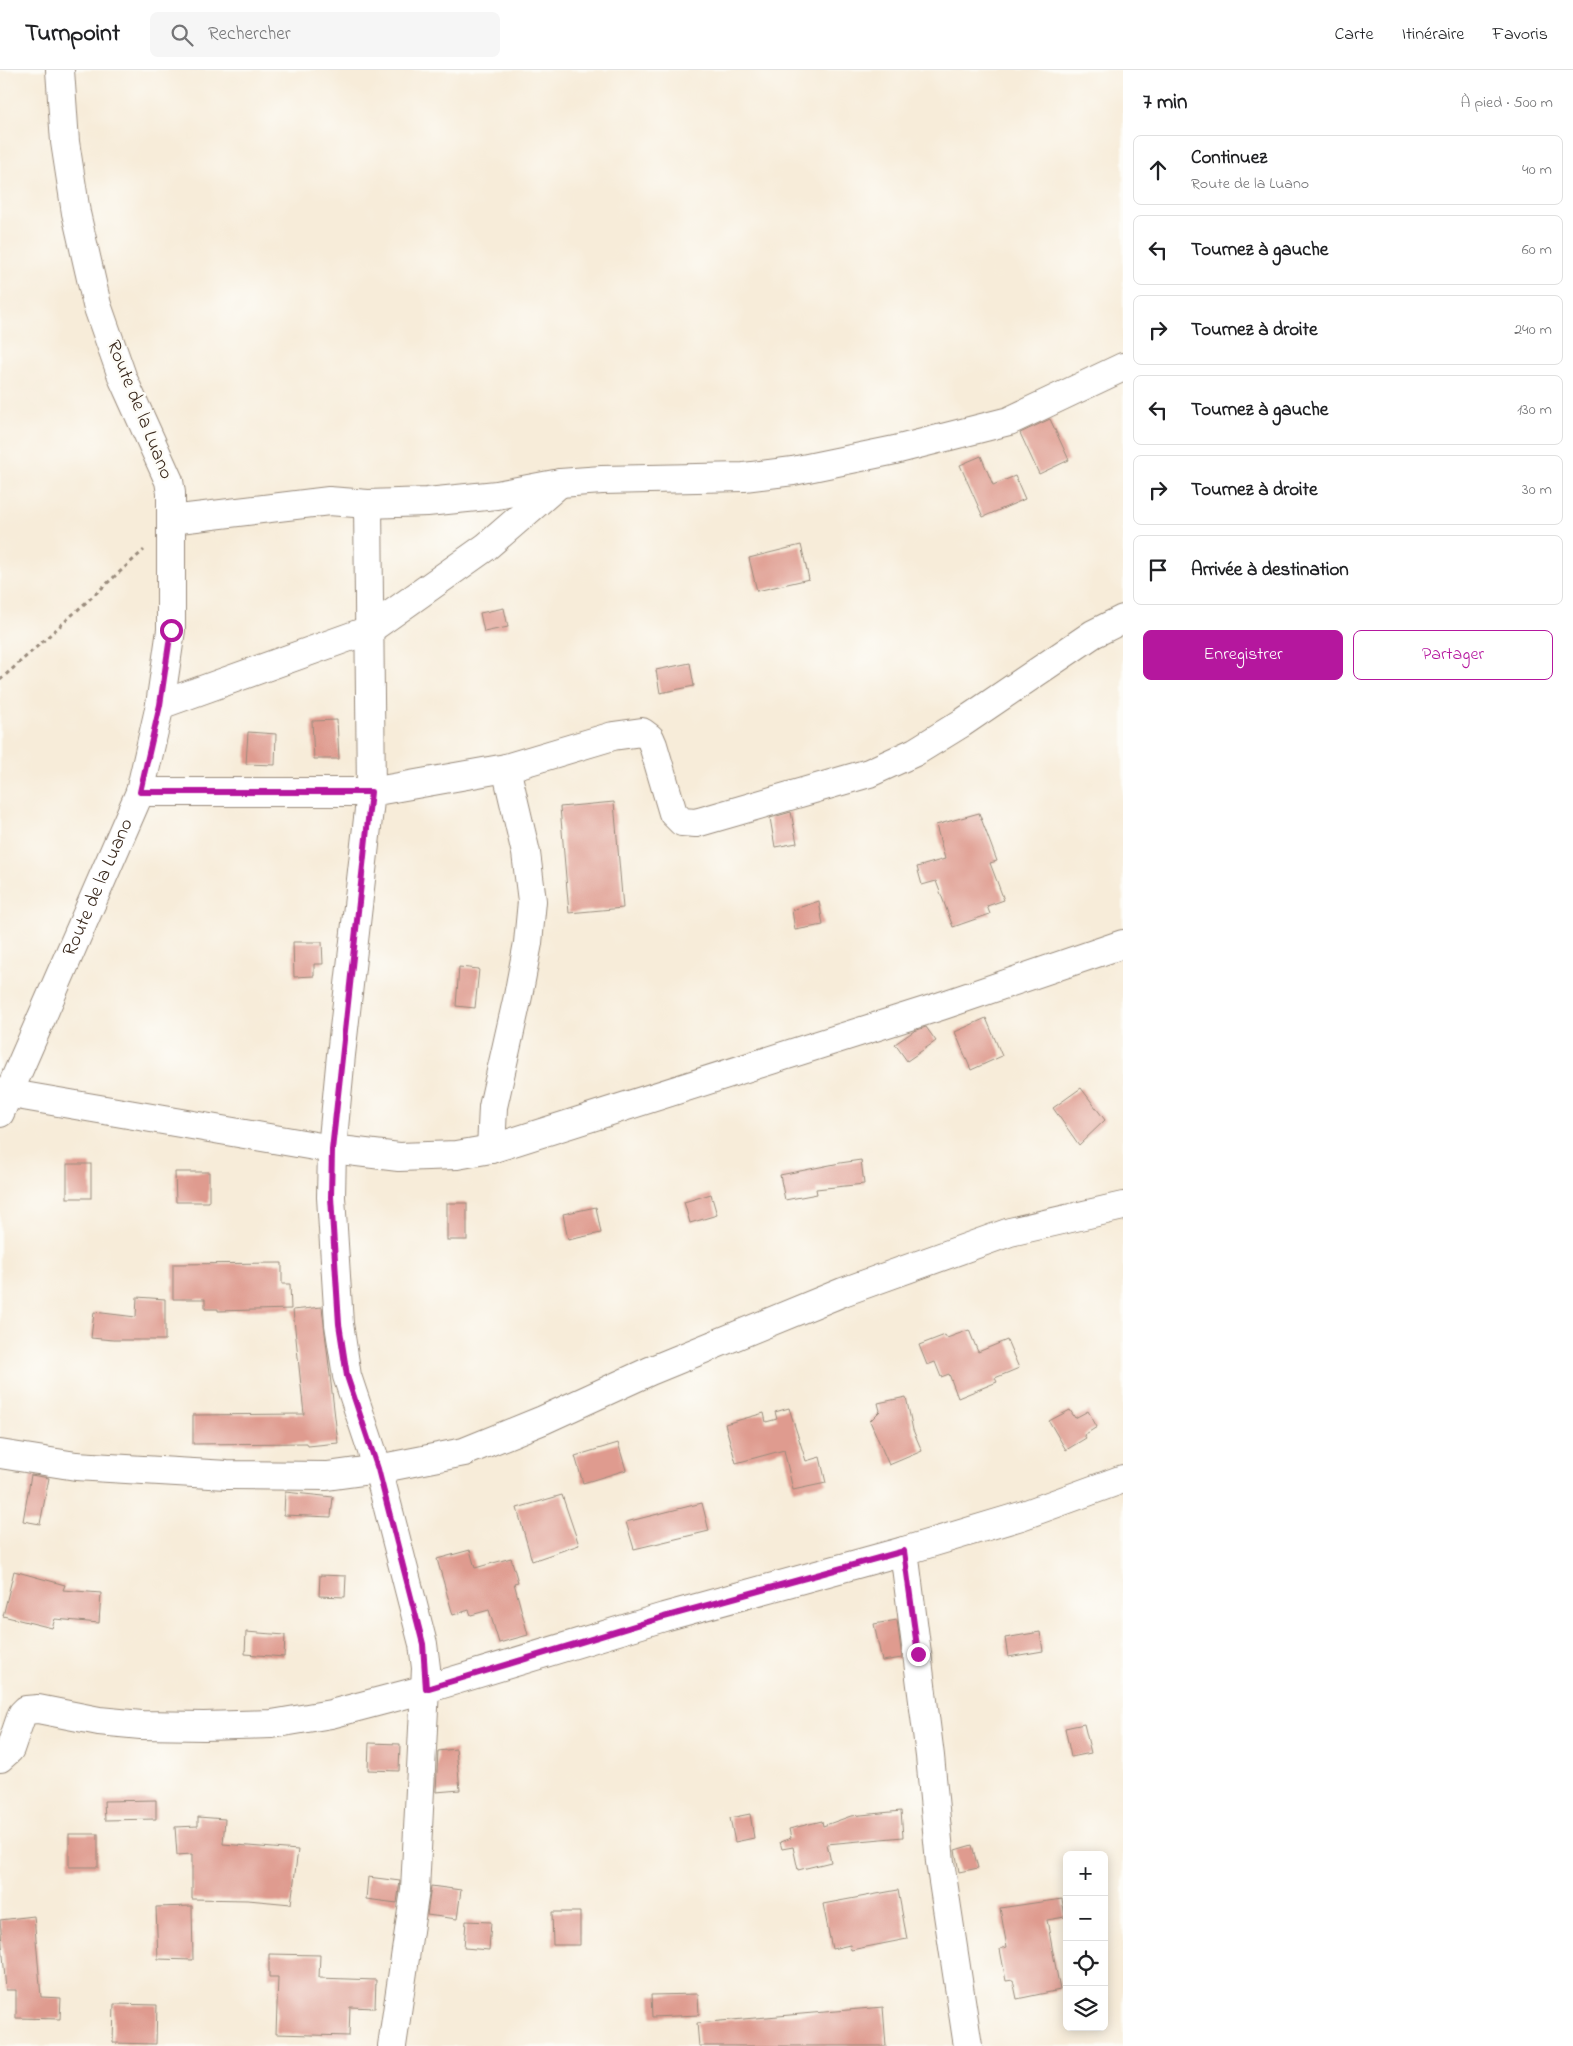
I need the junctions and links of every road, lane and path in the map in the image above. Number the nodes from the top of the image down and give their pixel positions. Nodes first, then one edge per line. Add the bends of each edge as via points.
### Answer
1 (60, 70) edge
2 (1123, 367) edge
3 (560, 483) junction
4 (368, 504) junction
5 (171, 520) junction
6 (1123, 619) edge
7 (369, 630) junction
8 (0, 680) edge
9 (160, 705) junction
10 (506, 768) junction
11 (140, 792) junction
12 (371, 792) junction
13 (1123, 944) edge
14 (3, 1100) edge
15 (332, 1150) junction
16 (491, 1150) junction
17 (1123, 1206) edge
18 (0, 1454) edge
19 (378, 1469) junction
20 (1123, 1479) edge
21 (904, 1551) junction
22 (426, 1689) junction
23 (0, 1758) edge
24 (392, 2046) edge
25 (968, 2046) edge

1 - 5 street, Route de la Luano via 65,142 76,213 97,305 123,379 169,481
2 - 3 street via 1009,421 793,471 744,477
3 - 4 street via 497,495
3 - 7 street via 486,547
4 - 5 street via 329,501
4 - 7 street
5 - 8 path via 146,549
5 - 9 street, Route de la Luano via 171,630
6 - 10 street via 1093,634 915,752 869,773 711,819 682,822 673,813 650,738 642,732 613,736
7 - 9 street
7 - 12 street
9 - 11 street, Route de la Luano
10 - 12 street
10 - 16 street via 526,853 532,901 518,996 493,1107
11 - 12 street
11 - 14 street, Route de la Luano
12 - 15 street
13 - 16 street
14 - 15 street
15 - 16 street via 399,1156 457,1155
15 - 19 street via 331,1197 339,1324 347,1376
17 - 19 street via 1010,1232 917,1264 843,1292 464,1452
18 - 19 street via 76,1466 227,1475 327,1476
19 - 22 street via 423,1644
20 - 21 street via 1021,1516
21 - 22 street via 664,1617
21 - 25 street via 940,1862
22 - 23 street via 331,1714 272,1724 141,1725 31,1709 22,1714 10,1749
22 - 24 street via 415,1890

